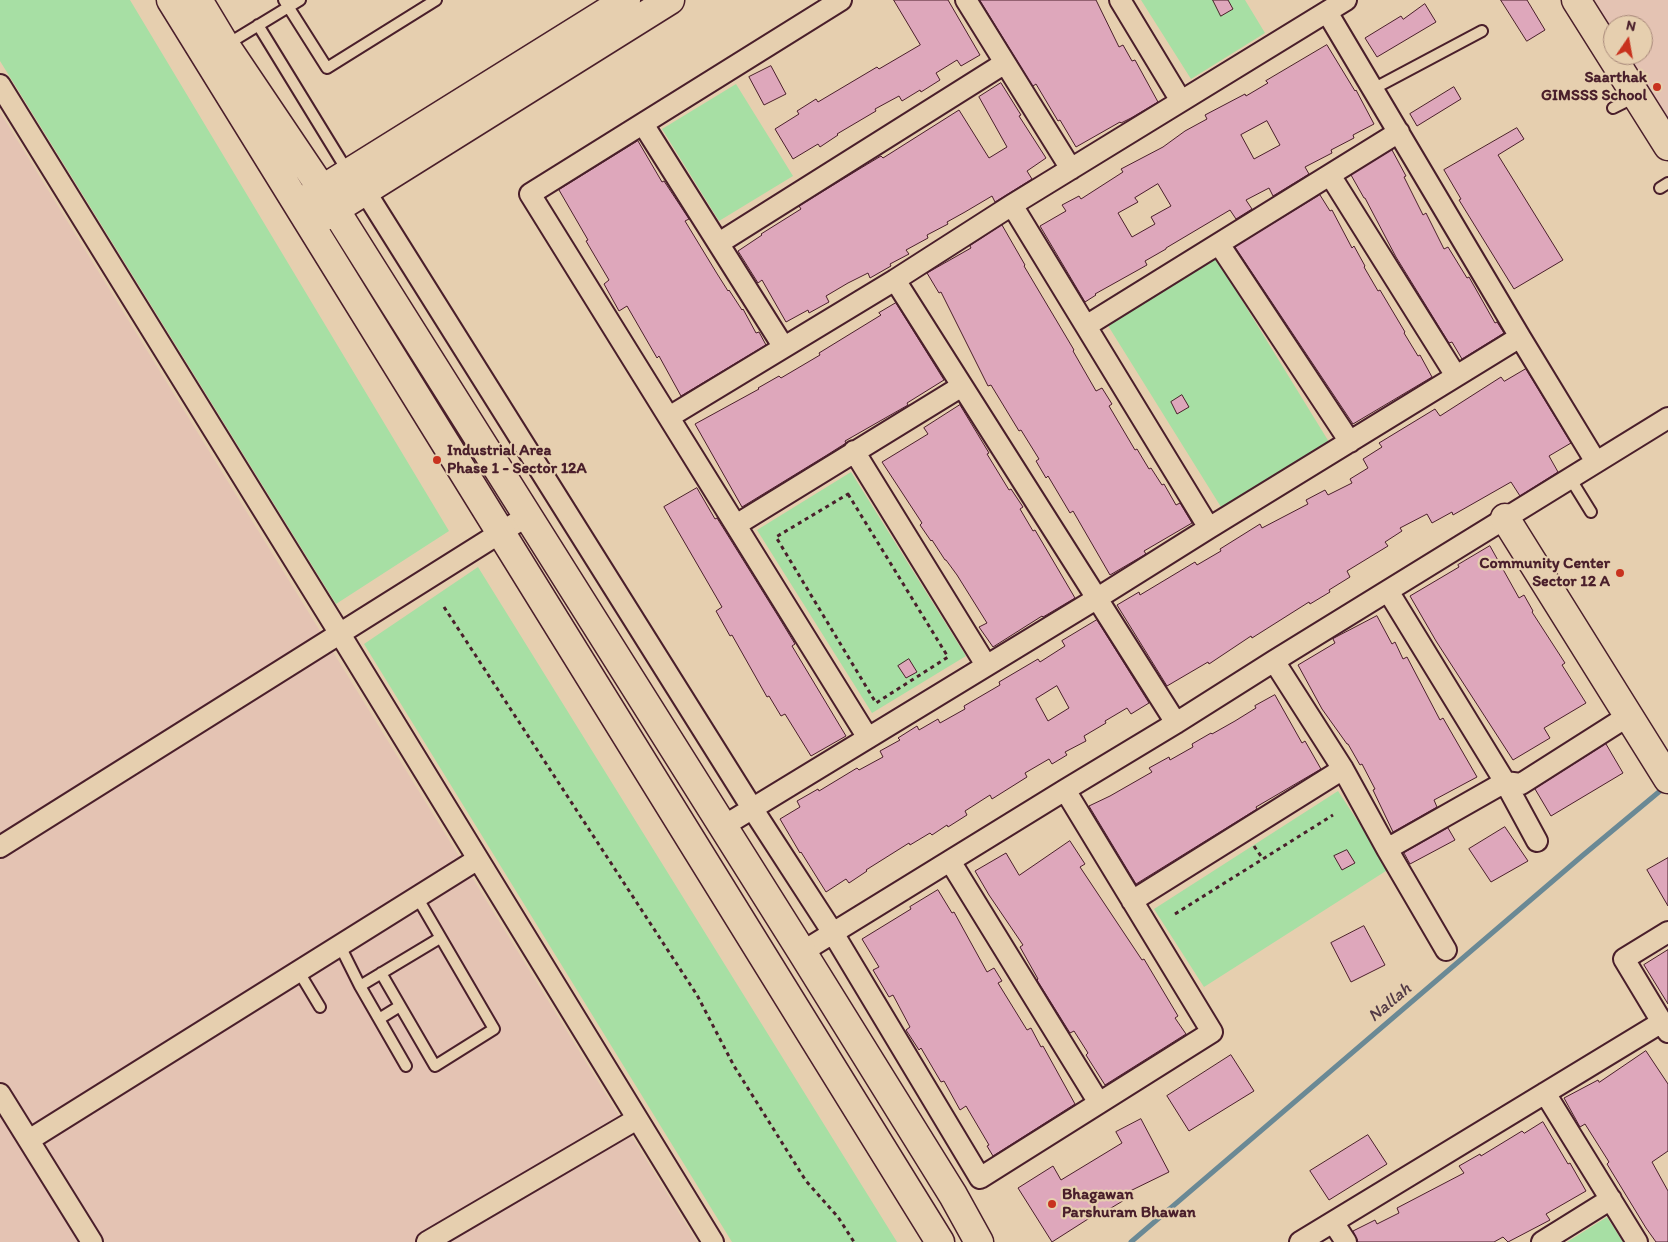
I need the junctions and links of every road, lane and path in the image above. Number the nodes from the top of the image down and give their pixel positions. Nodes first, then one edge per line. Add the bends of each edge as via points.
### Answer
1 (171, 0) edge
2 (198, 0) edge
3 (300, 0) edge
4 (436, 0) edge
5 (626, 0) edge
6 (670, 0) edge
7 (841, 0) edge
8 (966, 0) edge
9 (1120, 0) edge
10 (1346, 0) edge
11 (1576, 0) edge
12 (286, 4) edge
13 (1327, 12) junction
14 (258, 25) junction
15 (1482, 31) dead end
16 (225, 45) junction
17 (1006, 63) junction
18 (1373, 89) junction
19 (2, 93) edge
20 (1181, 101) junction
21 (642, 124) junction
22 (1399, 132) junction
23 (1665, 135) edge
24 (1071, 169) junction
25 (1330, 175) junction
26 (356, 182) junction
27 (328, 200) junction
28 (1012, 205) junction
29 (304, 216) junction
30 (719, 244) junction
31 (1219, 244) junction
32 (895, 280) junction
33 (1086, 326) junction
34 (1520, 337) junction
35 (783, 346) junction
36 (1456, 376) junction
37 (962, 386) junction
38 (669, 417) junction
39 (1668, 418) edge
40 (1350, 442) junction
41 (854, 451) junction
42 (1596, 462) junction
43 (1570, 478) junction
44 (1590, 512) dead end
45 (527, 516) junction
46 (1505, 518) junction
47 (736, 525) junction
48 (1209, 528) junction
49 (500, 533) junction
50 (776, 537) joint
51 (1388, 591) junction
52 (1096, 599) junction
53 (444, 607) dead end
54 (340, 634) junction
55 (1274, 661) junction
56 (986, 665) junction
57 (1628, 716) junction
58 (1176, 723) junction
59 (868, 738) junction
60 (1343, 769) junction
61 (1668, 779) edge
62 (1505, 782) junction
63 (1065, 790) junction
64 (752, 808) junction
65 (1333, 815) dead end
66 (722, 827) junction
67 (1536, 841) dead end
68 (0, 847) edge
69 (1387, 849) junction
70 (478, 859) junction
71 (950, 860) junction
72 (418, 898) junction
73 (1132, 901) junction
74 (1175, 914) dead end
75 (1668, 932) edge
76 (833, 933) junction
77 (440, 938) junction
78 (340, 946) junction
79 (1446, 950) dead end
80 (802, 952) junction
81 (773, 970) junction
82 (299, 972) junction
83 (381, 973) junction
84 (360, 986) junction
85 (400, 1006) junction
86 (320, 1007) dead end
87 (379, 1019) junction
88 (1665, 1027) edge
89 (406, 1066) dead end
90 (1545, 1092) junction
91 (0, 1094) edge
92 (1099, 1103) junction
93 (637, 1119) junction
94 (29, 1140) junction
95 (1611, 1200) junction
96 (1333, 1222) junction
97 (87, 1240) edge
98 (428, 1242) edge
99 (713, 1242) edge
100 (854, 1242) edge
101 (940, 1242) edge
102 (979, 1242) edge
103 (1300, 1242) edge
104 (1346, 1242) edge
105 (1542, 1242) edge
106 (1637, 1242) edge

1 - 29 street
2 - 16 street
3 - 12 lane
4 - 12 lane via 327,68
5 - 26 street
6 - 26 street
7 - 21 street
8 - 17 street
9 - 20 street
10 - 13 street
11 - 23 street via 1625,102
12 - 14 lane
13 - 18 street
13 - 20 street
14 - 16 lane
14 - 26 lane
15 - 18 lane
16 - 27 street
17 - 24 street
17 - 30 street
18 - 22 street
19 - 54 street
20 - 24 street
21 - 30 street
21 - 38 street via 530,194
22 - 25 street
22 - 34 street
24 - 28 street
25 - 31 street
25 - 36 street
26 - 27 street
26 - 64 street
27 - 29 street
27 - 45 street
28 - 32 street
28 - 33 street
29 - 49 street
30 - 35 street
31 - 33 street
31 - 40 street
32 - 35 street
32 - 37 street
33 - 48 street
34 - 36 street
34 - 42 street
35 - 38 street
36 - 40 street
37 - 41 street
37 - 52 street
38 - 47 street
39 - 42 street
40 - 48 street
41 - 47 street
41 - 56 street
42 - 43 street
43 - 44 lane
43 - 46 street
45 - 49 street
45 - 66 street
46 - 51 street
46 - 57 street
47 - 59 street
48 - 52 street
49 - 54 street
49 - 81 street
50 - 50 path via 848,494 948,657 876,703
51 - 55 street
51 - 62 street
52 - 56 street
52 - 58 street
53 - 100 path via 697,994 734,1066 806,1181 838,1217
54 - 68 street
54 - 70 street
55 - 58 street
55 - 60 street
56 - 59 street
57 - 61 street
57 - 62 street via 1521,784
58 - 63 street
59 - 64 street
60 - 69 street
60 - 73 street
62 - 67 street
62 - 69 street
63 - 71 street
63 - 73 street
64 - 66 street
64 - 76 street
65 - 74 path
66 - 80 street
69 - 79 street
70 - 72 street
70 - 93 street
71 - 76 street
71 - 92 street
72 - 77 lane
72 - 78 street
73 - 92 street via 1212,1032
75 - 88 street via 1624,960
76 - 80 street
76 - 92 street via 980,1178
77 - 83 lane
77 - 85 lane via 494,1029 435,1066
78 - 82 street
78 - 84 lane
80 - 81 street
80 - 102 street
81 - 101 street
82 - 86 lane
82 - 94 street
83 - 84 lane
83 - 85 lane
84 - 87 lane
85 - 87 lane
87 - 89 lane
88 - 90 street
90 - 95 street
90 - 96 street
91 - 94 street
93 - 98 street
93 - 99 street
94 - 97 street
95 - 105 street
95 - 106 street
96 - 103 street
96 - 104 street

